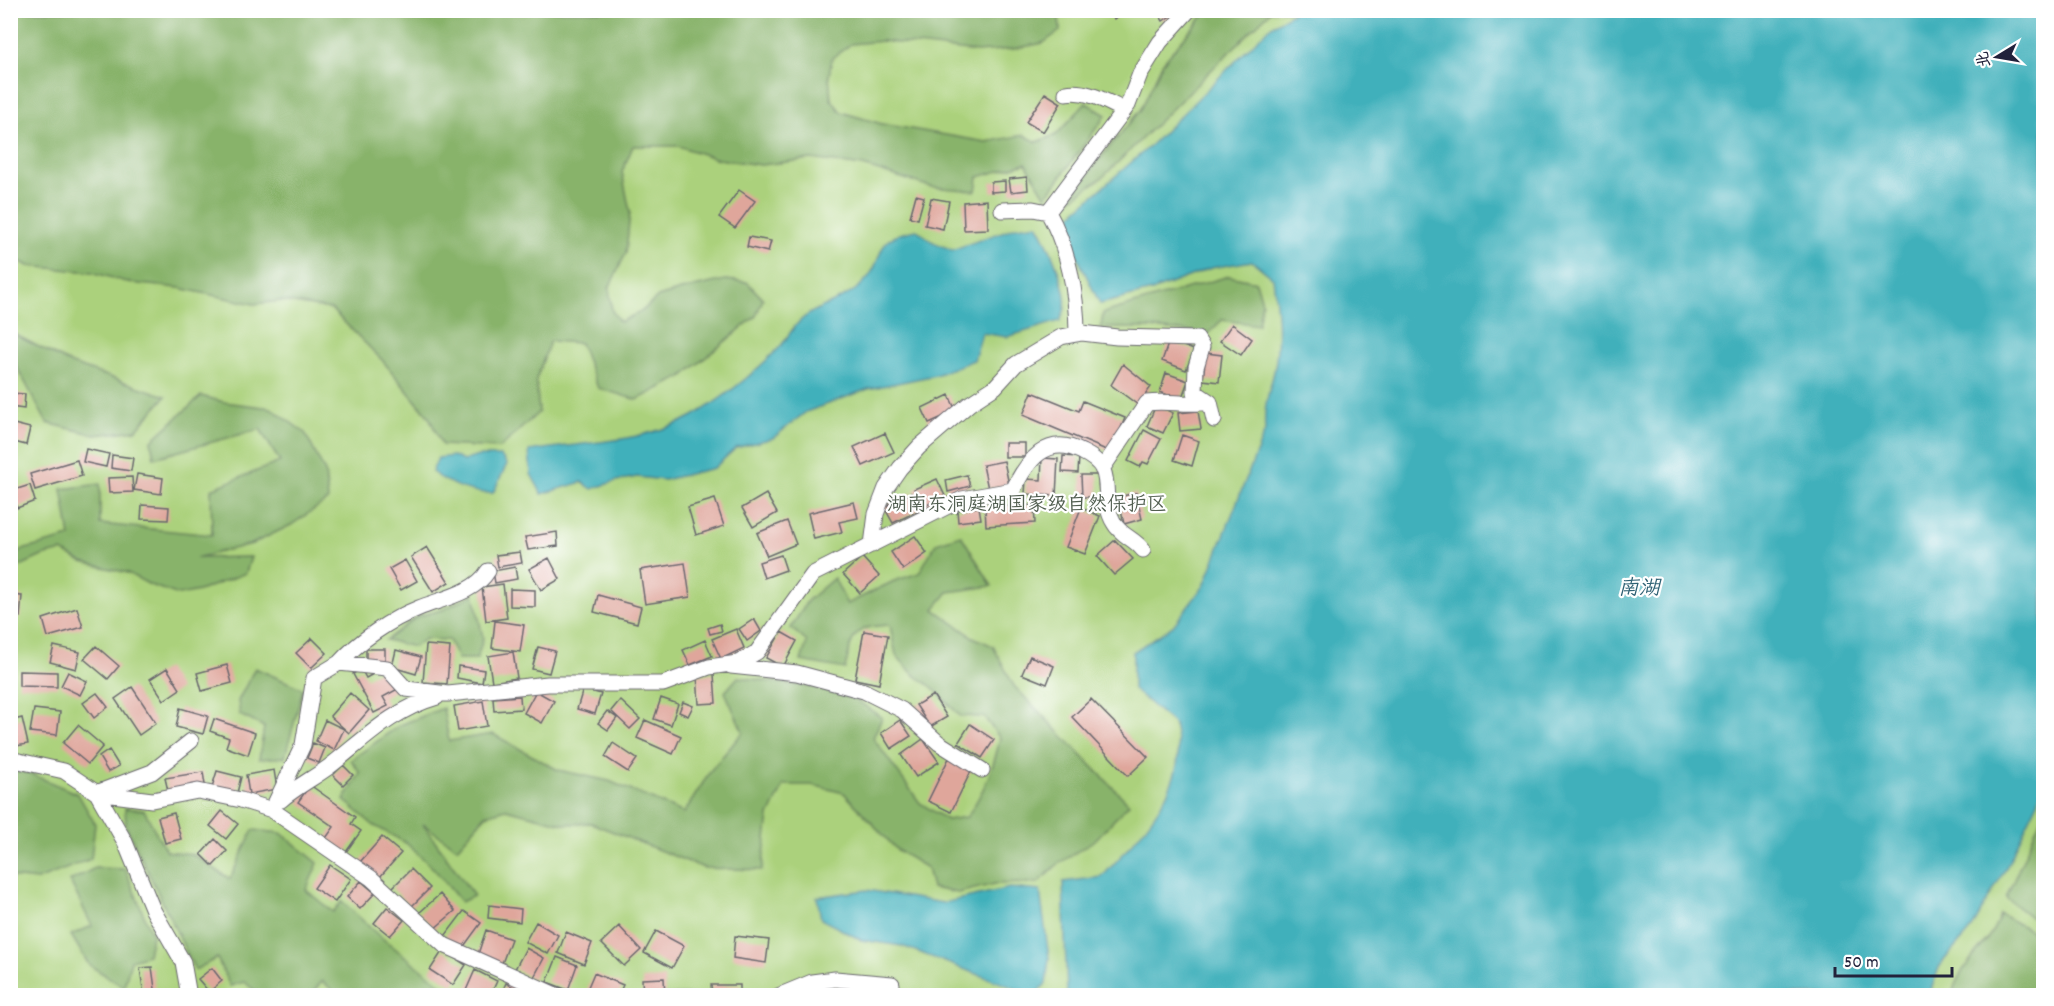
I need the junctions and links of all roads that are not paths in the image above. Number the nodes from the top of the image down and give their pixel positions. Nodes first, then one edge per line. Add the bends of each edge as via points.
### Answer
1 (1189, 10) edge
2 (1066, 93) dead end
3 (1124, 110) junction
4 (1002, 210) dead end
5 (1048, 212) junction
6 (1077, 334) junction
7 (1210, 402) junction
8 (1214, 420) dead end
9 (1102, 469) junction
10 (872, 545) junction
11 (1143, 550) dead end
12 (488, 571) dead end
13 (339, 663) junction
14 (722, 665) junction
15 (448, 694) junction
16 (191, 741) dead end
17 (10, 759) edge
18 (982, 770) dead end
19 (97, 793) junction
20 (273, 808) junction
21 (892, 984) dead end
22 (189, 996) edge
23 (558, 996) edge
24 (778, 996) edge

1 - 3 street via 1160,42
2 - 3 street via 1097,98
3 - 5 street
4 - 5 street
5 - 6 street via 1065,253 1077,311
6 - 7 street via 1197,339 1202,346 1195,392
6 - 10 street via 1061,337 1016,364 995,387 919,447 886,488 876,514
7 - 8 street
7 - 9 street via 1147,403
9 - 10 street via 1078,450 1061,445 1050,447 1034,457 1013,490 962,499
9 - 11 street via 1105,502 1113,521 1121,534 1136,540
10 - 14 street via 813,574 757,652 738,663
12 - 13 street via 446,599 396,619 352,649
13 - 15 street via 387,668 406,689
13 - 20 street via 314,678 303,745
14 - 15 street via 709,666 663,684 548,684
14 - 18 street via 797,673 864,691 902,710 939,743
15 - 20 street via 421,702 387,720
16 - 19 street via 152,772
17 - 19 street via 64,771
19 - 20 street via 152,800 198,791
19 - 22 street via 125,842 153,910 183,962
20 - 23 street via 371,878 444,945
21 - 24 street via 812,981

